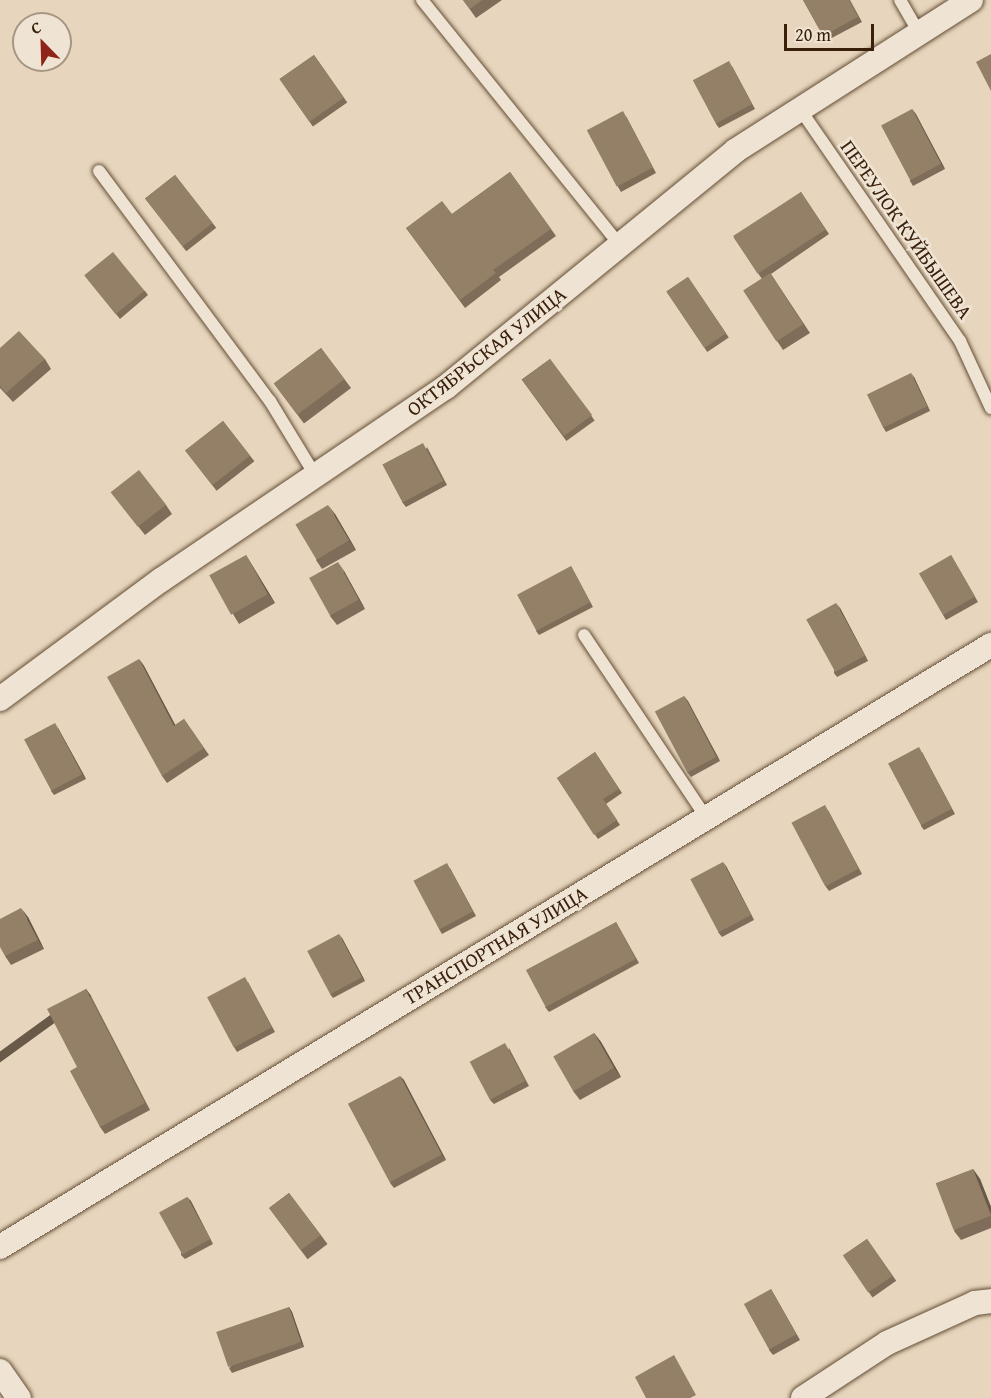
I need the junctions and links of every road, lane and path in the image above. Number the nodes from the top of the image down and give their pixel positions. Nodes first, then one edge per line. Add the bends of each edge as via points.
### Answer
1 (422, 0) edge
2 (900, 0) edge
3 (971, 0) edge
4 (919, 33) junction
5 (800, 109) junction
6 (99, 171) dead end
7 (620, 245) junction
8 (991, 408) edge
9 (315, 476) junction
10 (584, 635) dead end
11 (991, 645) edge
12 (0, 699) edge
13 (706, 818) junction
14 (0, 1247) edge
15 (991, 1301) edge
16 (0, 1371) edge
17 (19, 1398) edge
18 (803, 1398) edge

1 - 7 lane
2 - 4 lane
3 - 4 street, ОКТЯБРЬСКАЯ УЛИЦА
4 - 5 street, ОКТЯБРЬСКАЯ УЛИЦА
5 - 7 street, ОКТЯБРЬСКАЯ УЛИЦА via 735,151
5 - 8 lane, ПЕРЕУЛОК КУЙБЫШЕВА via 960,341
6 - 9 lane via 270,401
7 - 9 street, ОКТЯБРЬСКАЯ УЛИЦА via 446,387
9 - 12 street, ОКТЯБРЬСКАЯ УЛИЦА via 161,580
10 - 13 lane
11 - 13 street, ТРАНСПОРТНАЯ УЛИЦА
13 - 14 street, ТРАНСПОРТНАЯ УЛИЦА
15 - 18 street via 975,1303 887,1343
16 - 17 street

